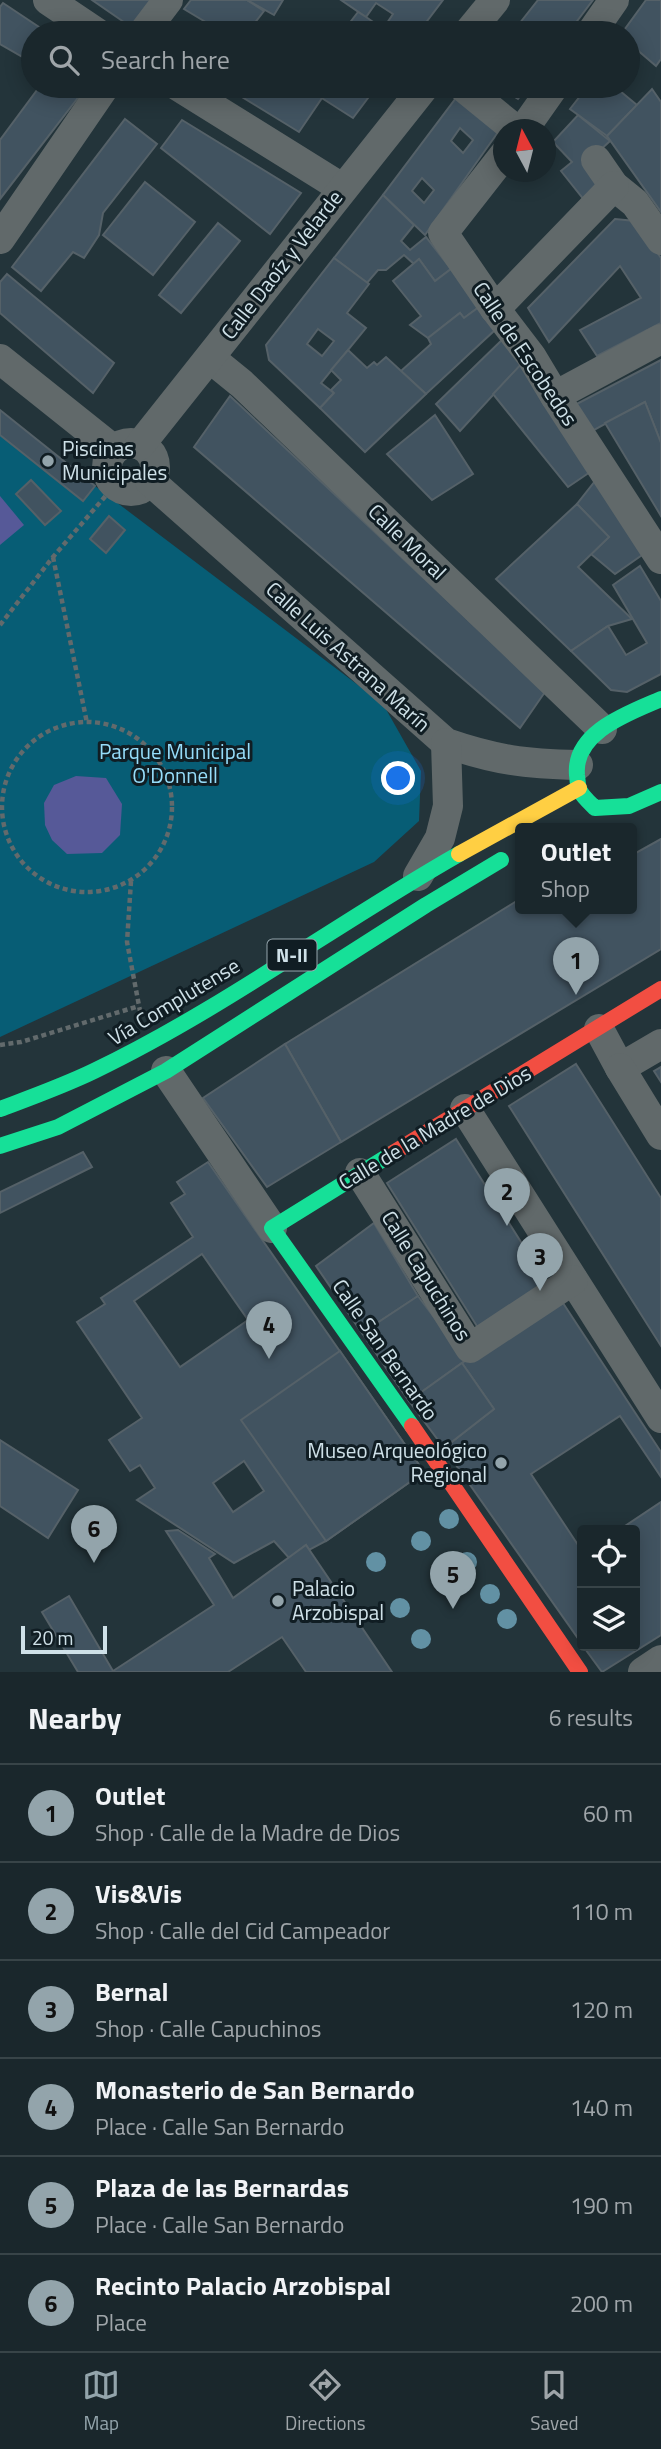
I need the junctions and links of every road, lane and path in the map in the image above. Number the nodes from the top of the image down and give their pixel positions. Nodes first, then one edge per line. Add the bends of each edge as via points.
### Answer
1 (48, 0) edge
2 (168, 0) edge
3 (495, 0) edge
4 (614, 0) edge
5 (79, 21) edge
6 (152, 21) edge
7 (478, 21) edge
8 (599, 21) edge
9 (97, 98) edge
10 (197, 98) edge
11 (415, 98) edge
12 (477, 98) edge
13 (546, 98) edge
14 (502, 119) edge
15 (531, 119) edge
16 (596, 160) dead end
17 (493, 168) edge
18 (614, 186) junction
19 (342, 188) junction
20 (0, 239) edge
21 (661, 240) edge
22 (495, 309) junction
23 (661, 339) edge
24 (210, 358) junction
25 (0, 359) edge
26 (555, 396) junction
27 (127, 447) junction
28 (150, 481) junction
29 (115, 485) junction
30 (53, 557) junction
31 (661, 559) edge
32 (0, 625) edge
33 (661, 699) edge
34 (87, 723) junction
35 (602, 729) junction
36 (446, 743) junction
37 (578, 776) junction
38 (661, 792) edge
39 (1, 804) edge
40 (595, 808) junction
41 (576, 818) dead end
42 (515, 853) edge
43 (418, 876) junction
44 (131, 881) junction
45 (661, 989) edge
46 (599, 1029) junction
47 (661, 1044) edge
48 (0, 1045) edge
49 (620, 1068) junction
50 (166, 1071) junction
51 (0, 1109) edge
52 (465, 1109) junction
53 (661, 1135) edge
54 (0, 1146) edge
55 (360, 1173) junction
56 (272, 1228) junction
57 (573, 1280) junction
58 (661, 1418) edge
59 (661, 1660) edge
60 (580, 1672) edge
61 (643, 1672) edge

1 - 5 street
2 - 6 street
3 - 7 street
4 - 8 street
9 - 20 street
10 - 19 street
11 - 19 street, Calle Daoíz y Velarde
12 - 14 street
13 - 15 street
16 - 18 street
17 - 22 street, Calle de Escobedos via 443,233
18 - 21 street via 635,203
18 - 22 street
19 - 24 street, Calle Daoíz y Velarde
22 - 26 street, Calle de Escobedos
23 - 26 street
24 - 27 street, Calle Daoíz y Velarde
24 - 35 street, Calle Moral
25 - 27 street
26 - 31 street, Calle de Escobedos
27 - 28 street via 148,449 154,473
27 - 29 street via 109,458 109,477
28 - 29 street via 134,490
28 - 36 street, Calle Luis Astrana Marín
29 - 30 path
30 - 32 path
30 - 34 path
33 - 35 main road
34 - 39 path via 46,733 23,751 8,776
34 - 44 path via 131,734 153,753 168,778 173,807 168,836 153,861
35 - 37 main road via 588,740
36 - 37 street, Calle Luis Astrana Marín via 484,757
36 - 43 street via 449,806 440,838
37 - 40 main road
37 - 43 main road, Vía Complutense / N-II
38 - 40 main road via 621,809
39 - 44 path via 10,842 33,873 56,886 81,892 107,890
40 - 41 main road
42 - 50 main road, N-II
43 - 51 main road, Vía Complutense / N-II via 148,1045 46,1094
44 - 48 path via 127,942 139,1006
45 - 46 main road, Calle de la Madre de Dios
46 - 49 street
46 - 52 main road, Calle de la Madre de Dios
47 - 49 street
49 - 53 street
50 - 54 main road, N-II via 58,1128
50 - 56 street
52 - 55 main road, Calle de la Madre de Dios
52 - 57 street
55 - 56 main road, Calle de la Madre de Dios
55 - 57 street, Calle Capuchinos via 470,1348
56 - 60 main road, Calle San Bernardo
57 - 58 street
59 - 61 street

